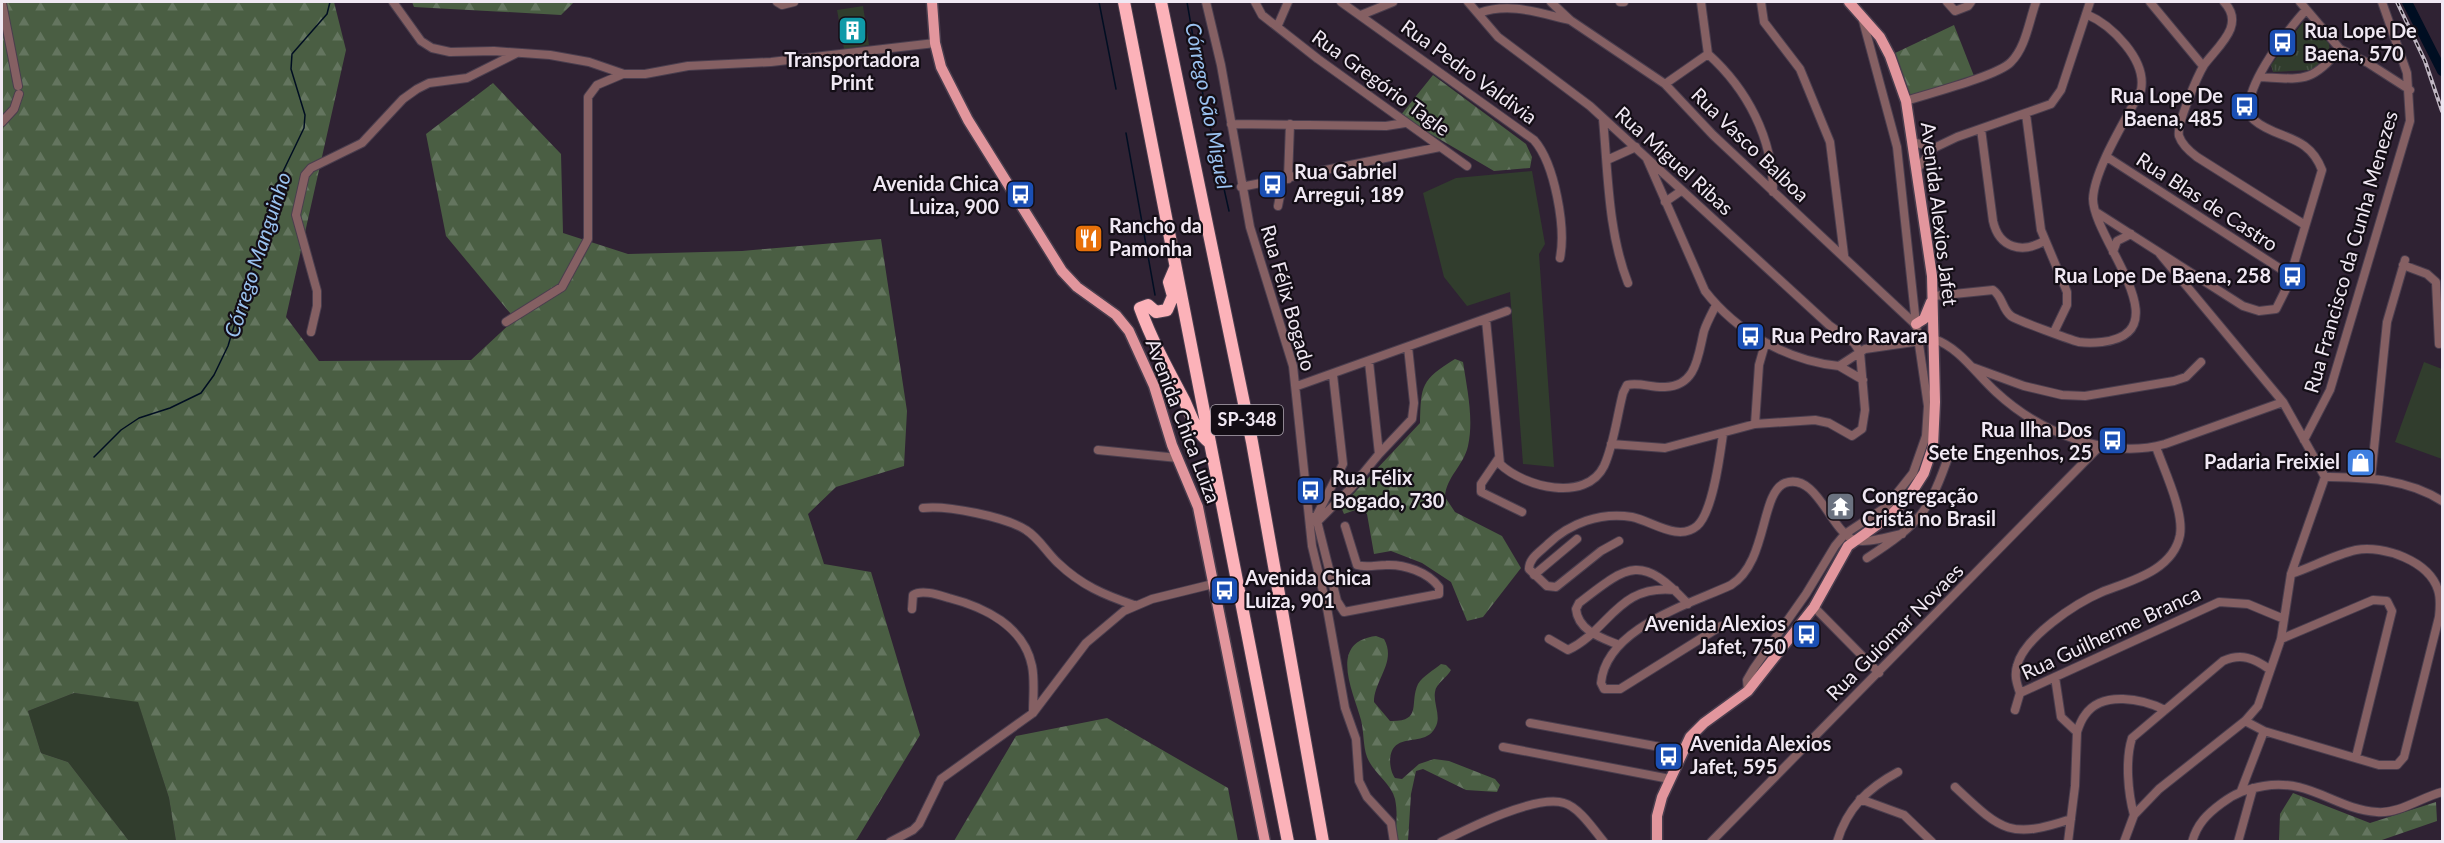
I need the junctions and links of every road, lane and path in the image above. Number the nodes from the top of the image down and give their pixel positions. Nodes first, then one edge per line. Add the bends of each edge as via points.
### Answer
1 (393, 2) edge
2 (777, 2) edge
3 (794, 2) edge
4 (932, 2) edge
5 (1124, 2) edge
6 (1161, 2) edge
7 (1206, 2) edge
8 (1255, 2) edge
9 (1288, 2) edge
10 (1341, 2) edge
11 (1392, 2) edge
12 (1468, 2) edge
13 (1551, 2) edge
14 (1701, 2) edge
15 (1761, 2) edge
16 (1849, 2) edge
17 (1947, 2) edge
18 (1971, 2) edge
19 (2036, 2) edge
20 (2090, 2) edge
21 (2150, 2) edge
22 (2224, 2) edge
23 (2300, 2) edge
24 (2382, 2) edge
25 (2, 3) edge
26 (2306, 10) junction
27 (1479, 12) junction
28 (2086, 14) junction
29 (1361, 15) junction
30 (1862, 16) junction
31 (1570, 20) junction
32 (1278, 25) junction
33 (935, 43) junction
34 (2340, 49) junction
35 (518, 52) junction
36 (1708, 54) junction
37 (2203, 66) junction
38 (624, 74) junction
39 (2259, 77) junction
40 (1665, 84) junction
41 (2410, 90) junction
42 (1906, 101) junction
43 (2026, 114) junction
44 (1603, 119) junction
45 (2, 122) edge
46 (1405, 123) junction
47 (1231, 124) junction
48 (1290, 124) junction
49 (1981, 129) junction
50 (1913, 142) junction
51 (1440, 147) junction
52 (1636, 147) junction
53 (1934, 148) junction
54 (1646, 156) junction
55 (2107, 157) junction
56 (1607, 160) junction
57 (1467, 166) dead end
58 (1917, 169) junction
59 (1286, 179) junction
60 (1241, 187) junction
61 (1681, 191) junction
62 (1773, 192) junction
63 (1665, 202) junction
64 (1278, 206) dead end
65 (2095, 211) junction
66 (2306, 225) junction
67 (2131, 234) junction
68 (2044, 241) junction
69 (2157, 250) junction
70 (2113, 252) junction
71 (1844, 255) junction
72 (1560, 258) dead end
73 (1175, 267) junction
74 (2290, 275) junction
75 (1629, 283) dead end
76 (1934, 296) junction
77 (1716, 305) junction
78 (1507, 311) dead end
79 (1486, 320) junction
80 (506, 322) dead end
81 (1916, 324) junction
82 (311, 332) dead end
83 (2054, 332) junction
84 (1934, 339) junction
85 (1918, 340) junction
86 (1765, 344) junction
87 (2439, 344) dead end
88 (1408, 347) junction
89 (1856, 354) junction
90 (1369, 362) junction
91 (2201, 362) dead end
92 (1839, 366) junction
93 (1971, 367) junction
94 (1333, 375) junction
95 (1863, 380) junction
96 (1297, 386) junction
97 (2283, 402) junction
98 (1755, 424) junction
99 (1723, 434) junction
100 (2304, 440) junction
101 (1210, 443) junction
102 (1611, 444) junction
103 (2101, 446) junction
104 (2156, 447) junction
105 (1098, 450) dead end
106 (1950, 452) dead end
107 (1379, 454) junction
108 (1178, 458) junction
109 (1498, 459) junction
110 (2325, 477) junction
111 (2371, 478) junction
112 (2442, 501) edge
113 (923, 508) dead end
114 (1522, 512) dead end
115 (1314, 519) junction
116 (1345, 526) dead end
117 (1902, 534) junction
118 (1850, 537) junction
119 (1577, 539) dead end
120 (1619, 541) dead end
121 (1868, 558) dead end
122 (2291, 574) junction
123 (1534, 575) junction
124 (1213, 584) junction
125 (1675, 590) junction
126 (1688, 604) junction
127 (1134, 605) junction
128 (1814, 607) junction
129 (912, 609) dead end
130 (2284, 619) junction
131 (1721, 626) dead end
132 (1590, 632) junction
133 (1549, 639) dead end
134 (2282, 639) junction
135 (1619, 645) junction
136 (2269, 669) junction
137 (1879, 673) junction
138 (2055, 677) junction
139 (1748, 691) junction
140 (2020, 693) junction
141 (2015, 710) dead end
142 (2165, 710) junction
143 (1033, 713) junction
144 (2245, 721) junction
145 (1530, 723) dead end
146 (2264, 731) junction
147 (2077, 732) junction
148 (1503, 747) dead end
149 (1682, 751) junction
150 (2356, 757) junction
151 (1898, 772) dead end
152 (1670, 779) junction
153 (1955, 788) dead end
154 (2253, 788) junction
155 (2241, 791) junction
156 (2442, 792) edge
157 (1860, 799) junction
158 (2134, 815) junction
159 (2071, 819) junction
160 (2125, 840) edge
161 (889, 841) edge
162 (1265, 842) edge
163 (1288, 842) edge
164 (1323, 842) edge
165 (1394, 842) edge
166 (1441, 842) edge
167 (1604, 842) edge
168 (1657, 842) edge
169 (1712, 842) edge
170 (1837, 842) edge
171 (1932, 842) edge
172 (2067, 842) edge
173 (2192, 842) edge
174 (2238, 842) edge

1 - 35 street via 422,41 432,48 450,52
2 - 3 street
4 - 33 main road, Avenida Chica Luiza
5 - 73 highway, SP-348
6 - 164 highway, SP-348 via 1252,442
7 - 47 street, Rua Félix Bogado
8 - 32 street, Rua Gregório Tagle via 1262,15
9 - 32 street
10 - 29 street, Rua Pedro Valdivia
11 - 29 street
12 - 27 street, Rua Miguel Ribas
13 - 31 street, Rua Vasco Balboa
14 - 36 street
15 - 71 street via 1766,26 1800,69 1830,142
16 - 30 main road, Avenida Alexios Jafet
17 - 18 street via 1955,11
19 - 42 street via 2021,48 2007,66
20 - 28 street
21 - 37 street
22 - 37 street via 2233,15 2231,28
23 - 26 street
24 - 41 street, Rua Francisco da Cunha Menezes via 2404,61
25 - 45 street via 18,90 14,109
26 - 34 street
26 - 39 street
27 - 31 street via 1512,8
27 - 44 street, Rua Miguel Ribas via 1498,37
28 - 43 street via 2058,95 2048,106
28 - 55 street via 2115,34 2142,77 2141,90
29 - 72 street, Rua Pedro Valdivia via 1542,149 1562,228
30 - 42 main road, Avenida Alexios Jafet via 1890,56
30 - 81 street, Avenida Alexios Jafet via 1897,147
31 - 40 street, Rua Vasco Balboa
32 - 46 street, Rua Gregório Tagle via 1317,59
33 - 38 street
33 - 108 main road, Avenida Chica Luiza via 941,67 968,120 1062,271 1116,315 1129,331 1154,386
34 - 39 street via 2310,77
34 - 41 street
35 - 38 street via 589,62
35 - 82 street via 467,78 429,83 417,89 362,143 311,168 305,175 296,215 318,298
36 - 40 street
36 - 62 street via 1743,94 1760,126 1771,155
37 - 66 street via 2179,125 2182,143 2197,157
38 - 80 street via 597,85 588,96 590,230 579,259 561,287
39 - 66 street via 2250,95 2248,113 2307,148 2322,170
40 - 62 street, Rua Vasco Balboa
41 - 100 street, Rua Francisco da Cunha Menezes via 2411,112 2405,140 2333,380
42 - 50 main road, Avenida Alexios Jafet
43 - 49 street
43 - 68 street
44 - 52 street, Rua Miguel Ribas
44 - 56 street
46 - 48 street
46 - 51 street, Rua Gregório Tagle
47 - 48 street
47 - 60 street, Rua Félix Bogado
48 - 59 street
49 - 53 street
49 - 68 street via 1998,236 2021,249
50 - 53 street
50 - 58 main road, Avenida Alexios Jafet
51 - 57 street, Rua Gregório Tagle
51 - 59 street
52 - 54 street, Rua Miguel Ribas
52 - 56 street
53 - 58 street
54 - 61 street, Rua Miguel Ribas
54 - 63 street
55 - 65 street via 2094,189
55 - 74 street, Rua Blas de Castro
56 - 75 street via 1619,255
58 - 76 main road, Avenida Alexios Jafet
59 - 60 street
59 - 64 street
60 - 96 street, Rua Félix Bogado
61 - 63 street
61 - 89 street, Rua Miguel Ribas via 1854,343
62 - 71 street, Rua Vasco Balboa
63 - 77 street via 1705,291
65 - 67 street
65 - 70 street
66 - 74 street
67 - 69 street
67 - 70 street via 2117,241
68 - 83 street via 2067,292 2067,305
69 - 74 street via 2243,306 2259,311 2272,311 2279,306
69 - 97 street
70 - 83 street via 2136,302 2137,316 2129,331 2116,339 2086,343
71 - 81 street, Rua Vasco Balboa
73 - 101 highway, SP-348
73 - 101 highway via 1169,282 1173,296 1167,310 1156,312 1148,305 1140,308 1159,357 1197,433
76 - 81 main road via 1924,319
76 - 83 street via 1993,290 2012,317
76 - 84 main road, Avenida Alexios Jafet
77 - 86 street
77 - 102 street via 1706,326 1700,358 1687,378 1664,388 1627,385
78 - 79 street
79 - 88 street
79 - 109 street
81 - 85 street, Avenida Alexios Jafet
84 - 85 street
84 - 93 street
84 - 118 main road, Avenida Alexios Jafet via 1935,425 1924,473 1900,506 1878,526
85 - 89 street via 1873,347
85 - 118 street, Avenida Alexios Jafet via 1928,406 1926,436 1917,466 1886,507
86 - 92 street
86 - 98 street via 1759,365
87 - 111 street via 2436,282 2404,262 2387,322
88 - 90 street
88 - 107 street via 1412,419
89 - 92 street
89 - 95 street
90 - 94 street
90 - 107 street
91 - 93 street via 2190,374 2174,381 2085,396 2042,391
92 - 95 street
93 - 103 street via 1998,394 2031,417 2055,431
94 - 96 street
94 - 115 street via 1342,469
95 - 98 street via 1864,423 1852,436 1823,420
96 - 115 street, Rua Félix Bogado
97 - 100 street
97 - 104 street
98 - 99 street
99 - 102 street via 1665,448
99 - 123 street via 1708,506 1700,524 1691,531 1674,532 1632,517 1573,524 1532,560 1529,569
100 - 110 street
101 - 163 highway, SP-348
102 - 109 street via 1599,473 1569,487 1536,485 1512,474
103 - 104 street
103 - 137 street, Rua Guiomar Novaes
104 - 140 street via 2178,513 2180,537 2152,573 2077,605 2036,639 2017,665
105 - 108 street
106 - 117 street via 1935,495
107 - 115 street via 1351,488
108 - 124 main road, Avenida Chica Luiza via 1198,507
109 - 114 street via 1481,484 1481,492
110 - 111 street
110 - 122 street
111 - 112 street via 2407,484
113 - 127 street via 955,509 1018,525 1094,592
115 - 116 street via 1344,612 1439,594 1439,587 1431,579 1411,569 1390,564 1357,566
115 - 165 street, Rua Félix Bogado via 1312,546 1339,683 1356,739 1359,781 1367,797 1391,823
117 - 118 street
117 - 121 street
118 - 126 street via 1810,490 1799,483 1783,484 1774,491 1757,553 1745,574 1731,585
118 - 128 main road, Avenida Alexios Jafet
118 - 139 street, Avenida Alexios Jafet via 1754,668 1747,680
119 - 123 street
120 - 123 street via 1556,587 1547,586
122 - 130 street
122 - 150 street via 2353,551 2372,550 2417,564 2438,589 2439,617 2404,757 2390,766
124 - 127 street
124 - 162 main road, Avenida Chica Luiza
125 - 126 street
125 - 132 street via 1658,588 1644,592 1614,609
125 - 132 street via 1644,570 1624,571 1579,603 1576,614
126 - 135 street
127 - 143 street via 1086,643
128 - 137 street
128 - 139 main road, Avenida Alexios Jafet
129 - 143 street via 913,595 931,593 974,604 1009,627 1022,642 1032,664
130 - 134 street
130 - 138 street, Rua Guilherme Branca via 2248,604 2219,602
131 - 135 street via 1612,691 1601,683 1602,672
132 - 133 street via 1568,650
132 - 135 street
134 - 136 street
134 - 150 street via 2373,600 2381,599 2391,605
136 - 142 street via 2250,657 2230,657
136 - 144 street via 2258,706
137 - 169 street, Rua Guiomar Novaes
138 - 140 street, Rua Guilherme Branca
138 - 147 street via 2061,717
139 - 149 main road, Avenida Alexios Jafet via 1704,723
140 - 141 street
142 - 147 street via 2136,700 2101,702 2085,713
142 - 158 street via 2140,729 2130,745 2130,803
143 - 161 street via 946,775 936,786 919,824
144 - 146 street
144 - 158 street via 2159,789
145 - 149 street
146 - 150 street
146 - 155 street
147 - 159 street
148 - 152 street
149 - 152 main road, Avenida Alexios Jafet
151 - 157 street
152 - 168 main road, Avenida Alexios Jafet via 1657,816
153 - 159 street via 2010,829 2030,831
154 - 155 street
154 - 156 street via 2289,783 2381,812
154 - 174 street
155 - 173 street via 2201,821
157 - 170 street via 1850,811
157 - 171 street via 1904,815
158 - 160 street
159 - 172 street
166 - 167 street via 1496,815 1555,802 1568,805

